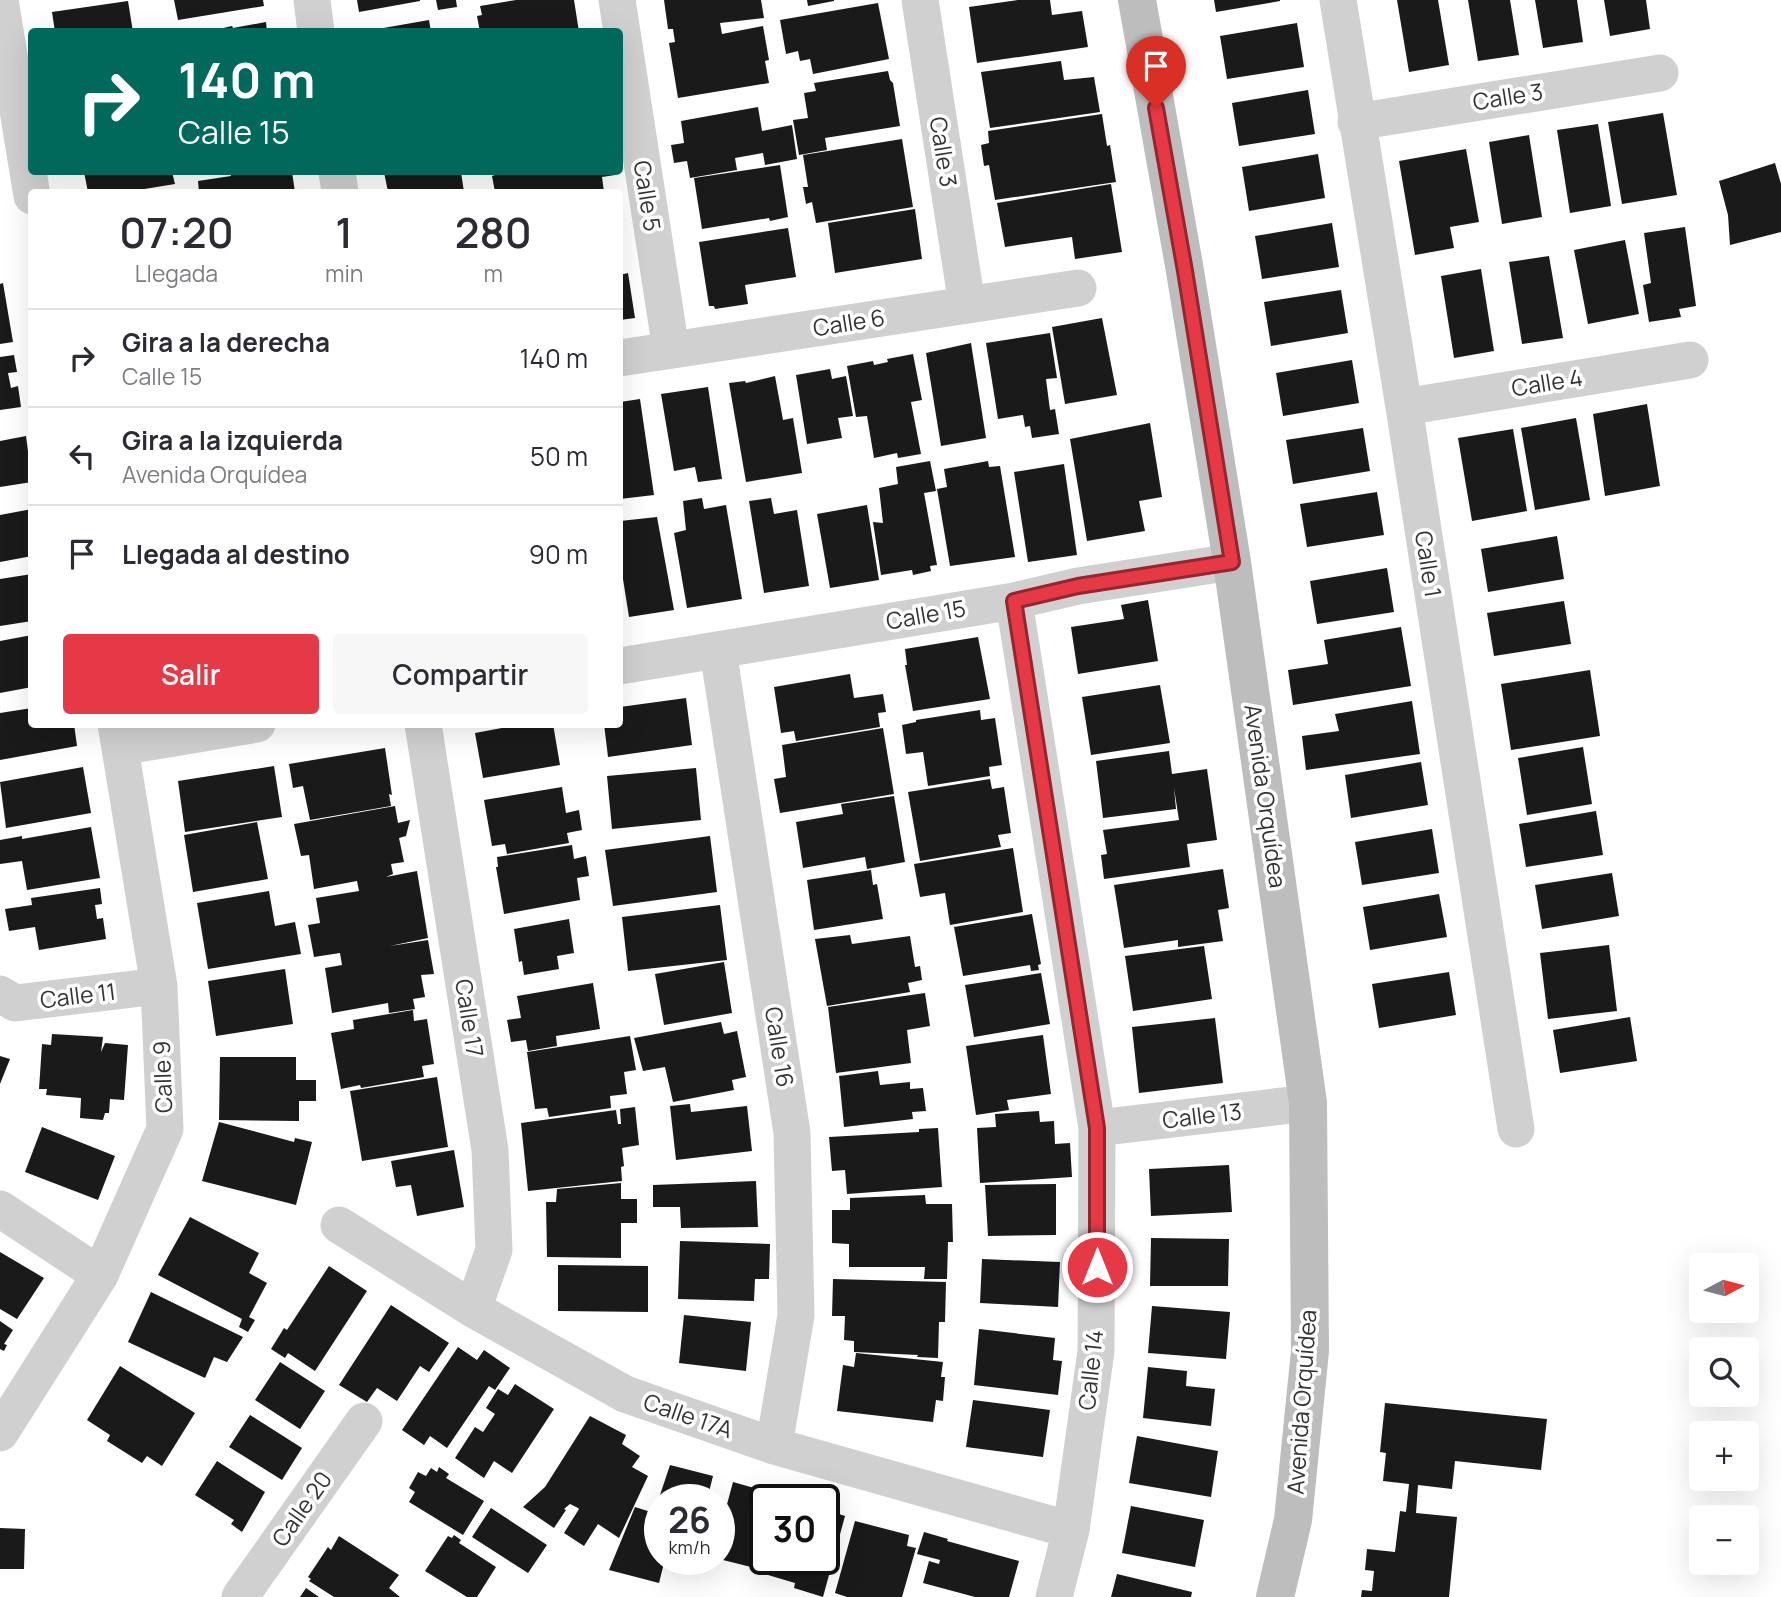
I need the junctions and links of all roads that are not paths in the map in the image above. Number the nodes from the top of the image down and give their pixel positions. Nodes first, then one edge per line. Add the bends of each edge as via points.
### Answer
1 (0, 0) edge
2 (312, 0) edge
3 (617, 0) edge
4 (920, 0) edge
5 (1137, 0) edge
6 (1338, 0) edge
7 (316, 28) edge
8 (621, 28) edge
9 (623, 39) edge
10 (1660, 73) dead end
11 (1356, 121) junction
12 (28, 172) edge
13 (1078, 288) dead end
14 (967, 305) junction
15 (671, 350) junction
16 (623, 358) edge
17 (1690, 360) dead end
18 (1404, 407) junction
19 (1232, 562) junction
20 (1014, 601) junction
21 (718, 650) junction
22 (623, 666) edge
23 (211, 728) edge
24 (424, 728) edge
25 (118, 736) edge
26 (159, 986) junction
27 (0, 994) edge
28 (1308, 1103) junction
29 (1097, 1128) junction
30 (1516, 1129) dead end
31 (0, 1209) edge
32 (339, 1225) dead end
33 (100, 1275) junction
34 (473, 1309) junction
35 (364, 1421) dead end
36 (0, 1433) edge
37 (774, 1446) junction
38 (1071, 1530) junction
39 (240, 1597) edge
40 (1054, 1597) edge
41 (1275, 1597) edge

1 - 12 street
2 - 7 street
3 - 8 street, Calle 5
4 - 14 street, Calle 3
5 - 19 street, Avenida Orquídea
6 - 11 street, Calle 1
9 - 15 street, Calle 5
10 - 11 street, Calle 3
11 - 18 street, Calle 1
13 - 14 street, Calle 6
14 - 15 street, Calle 6
15 - 16 street, Calle 6
17 - 18 street, Calle 4
18 - 30 street, Calle 1
19 - 20 street, Calle 15
19 - 28 street, Avenida Orquídea
20 - 21 street, Calle 15
20 - 29 street, Calle 14
21 - 22 street, Calle 15
21 - 37 street, Calle 16 via 792,1133 796,1314
23 - 25 street
24 - 34 street, Calle 17 via 490,1150 494,1250
25 - 26 street, Calle 9
26 - 27 street, Calle 11 via 15,1003
26 - 33 street, Calle 9 via 165,1129
28 - 29 street, Calle 13
28 - 41 street, Avenida Orquídea via 1310,1351 1293,1520
29 - 38 street, Calle 14 via 1096,1351
31 - 33 street
32 - 34 street, Calle 17A
33 - 36 street, Calle 9
34 - 37 street, Calle 17A via 625,1394
35 - 39 street, Calle 20
37 - 38 street, Calle 17A
38 - 40 street, Calle 14

